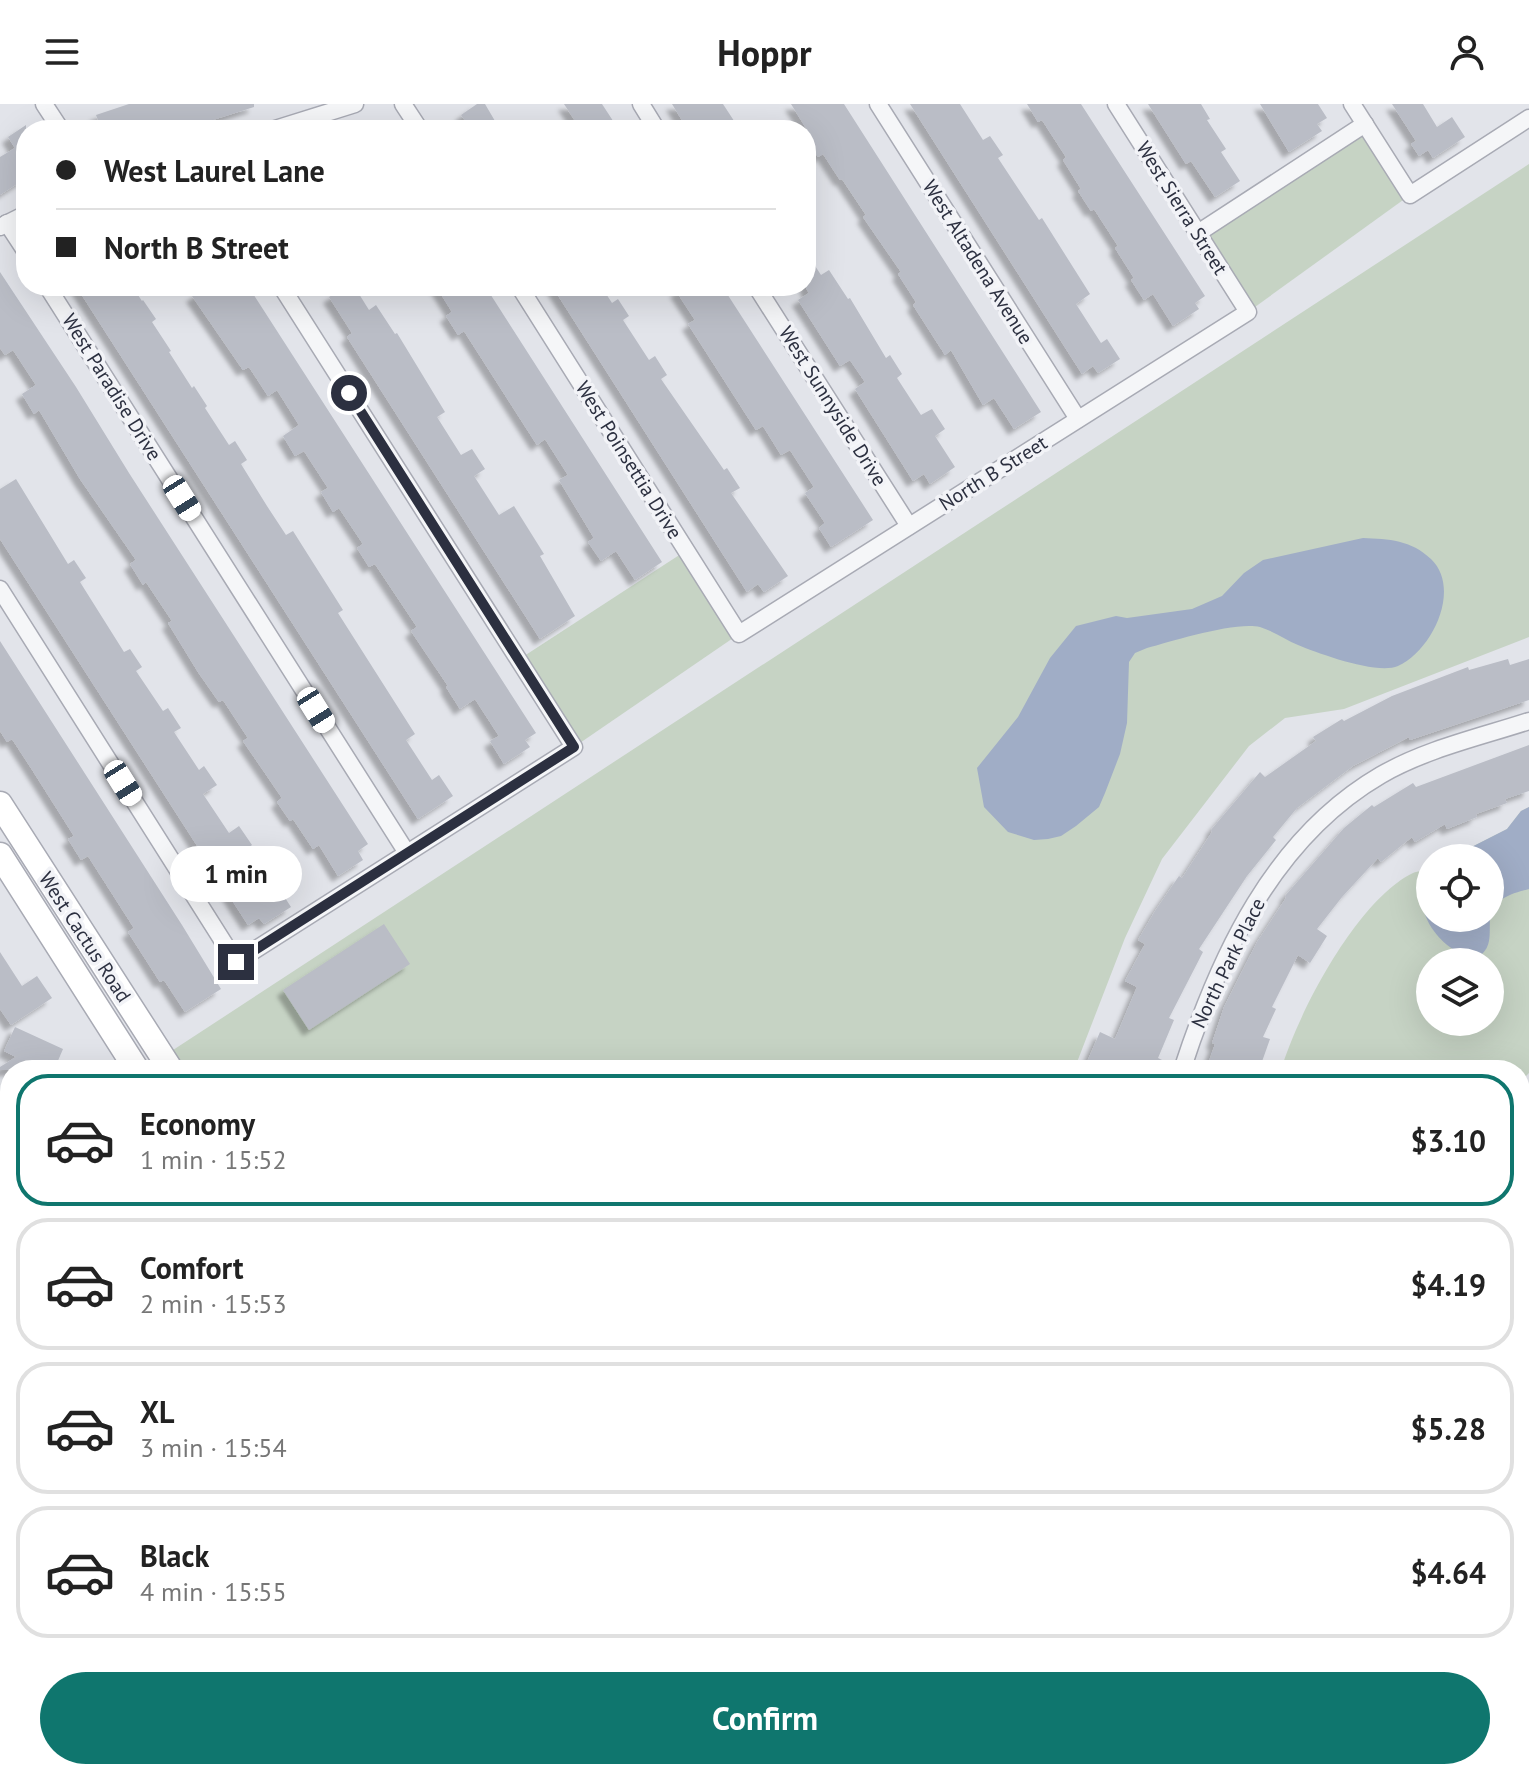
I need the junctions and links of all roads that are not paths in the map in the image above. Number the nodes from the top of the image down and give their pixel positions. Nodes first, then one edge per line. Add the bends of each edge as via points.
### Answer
1 (355, 104) edge
2 (878, 104) edge
3 (1116, 104) edge
4 (1352, 104) edge
5 (1529, 118) edge
6 (304, 120) edge
7 (1365, 124) junction
8 (1198, 233) junction
9 (53, 296) edge
10 (287, 296) edge
11 (525, 296) edge
12 (762, 296) edge
13 (1248, 312) joint
14 (1078, 419) junction
15 (909, 526) junction
16 (0, 589) edge
17 (5, 608) edge
18 (739, 634) joint
19 (1529, 721) edge
20 (0, 804) edge
21 (407, 853) junction
22 (0, 855) edge
23 (131, 1060) edge
24 (165, 1060) edge
25 (1185, 1060) edge

1 - 6 street
2 - 14 street, West Altadena Avenue
3 - 8 street, West Sierra Street
4 - 7 street
5 - 7 street via 1410,195
7 - 8 street
8 - 13 street, West Sierra Street
9 - 21 street, West Paradise Drive
10 - 21 street via 574,747
11 - 18 street, West Poinsettia Drive
12 - 15 street, West Sunnyside Drive
13 - 14 street, North B Street
14 - 15 street, North B Street
15 - 18 street, North B Street
16 - 17 street
17 - 21 street via 236,962
19 - 25 street, North Park Place via 1383,774 1320,818 1248,914 1200,1013
20 - 24 street, West Cactus Road
22 - 23 street, West Cactus Road

